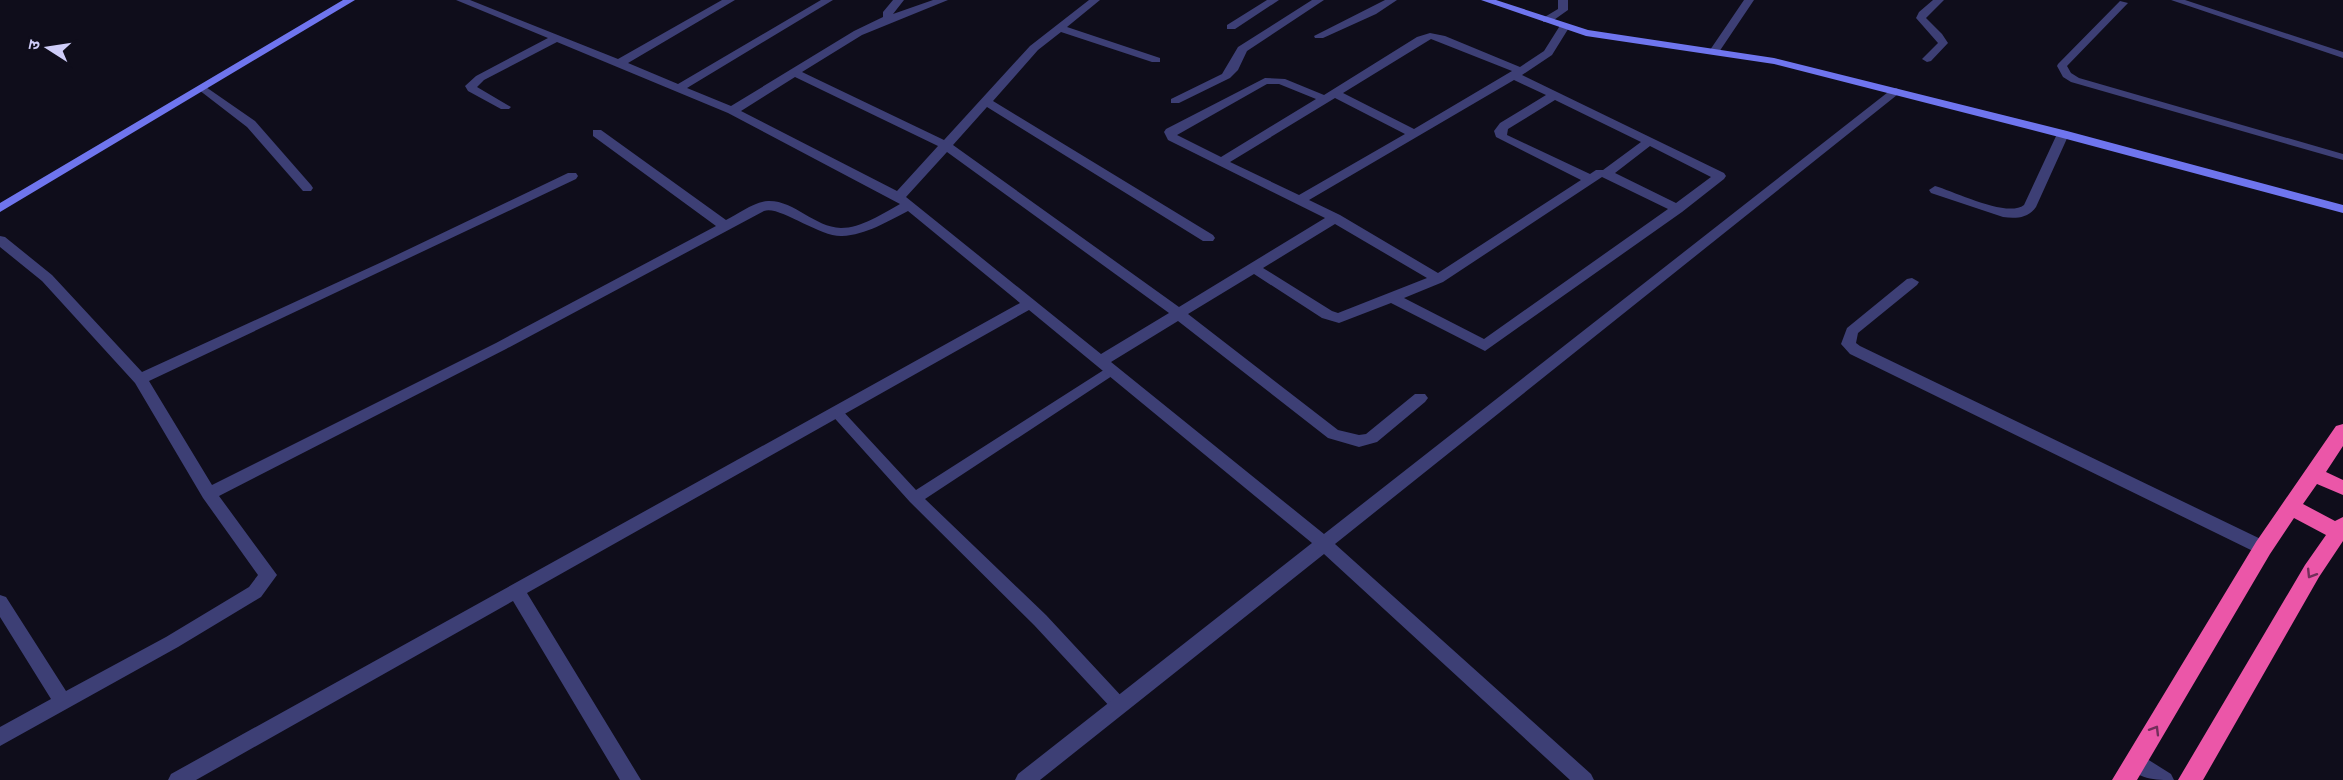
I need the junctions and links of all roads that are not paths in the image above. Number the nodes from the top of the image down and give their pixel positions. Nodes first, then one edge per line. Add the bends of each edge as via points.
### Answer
1 (350, 0) edge
2 (730, 0) edge
3 (828, 0) edge
4 (899, 0) edge
5 (943, 0) edge
6 (1095, 0) edge
7 (1274, 0) edge
8 (1319, 0) edge
9 (1392, 0) edge
10 (1486, 0) edge
11 (1563, 0) edge
12 (1749, 0) edge
13 (1939, 0) edge
14 (2176, 0) edge
15 (468, 1) edge
16 (2123, 3) dead end
17 (888, 19) junction
18 (1547, 20) junction
19 (1565, 26) junction
20 (1231, 27) dead end
21 (1058, 28) junction
22 (1319, 36) dead end
23 (557, 38) junction
24 (1714, 50) junction
25 (2343, 56) edge
26 (1927, 58) dead end
27 (1156, 60) dead end
28 (619, 63) junction
29 (795, 73) junction
30 (1518, 73) junction
31 (202, 88) junction
32 (679, 88) junction
33 (1896, 91) junction
34 (1555, 95) junction
35 (1330, 96) junction
36 (985, 101) junction
37 (1175, 101) dead end
38 (505, 107) dead end
39 (732, 111) junction
40 (597, 133) dead end
41 (1415, 134) junction
42 (2063, 134) junction
43 (1649, 141) junction
44 (945, 145) junction
45 (2343, 158) edge
46 (1221, 162) junction
47 (1606, 174) junction
48 (572, 176) dead end
49 (1590, 179) junction
50 (307, 188) dead end
51 (1935, 190) dead end
52 (904, 201) junction
53 (1299, 201) junction
54 (0, 208) edge
55 (1677, 209) junction
56 (2343, 209) edge
57 (1335, 218) junction
58 (725, 226) junction
59 (1208, 238) dead end
60 (0, 240) edge
61 (1254, 268) junction
62 (1438, 279) junction
63 (1912, 282) dead end
64 (1393, 298) junction
65 (1029, 304) junction
66 (1179, 314) junction
67 (1105, 366) junction
68 (140, 379) junction
69 (1420, 398) dead end
70 (836, 412) junction
71 (2343, 431) edge
72 (2313, 474) junction
73 (2343, 488) edge
74 (209, 494) junction
75 (915, 498) junction
76 (2290, 507) junction
77 (2341, 529) edge
78 (1323, 543) junction
79 (2263, 548) junction
80 (516, 591) junction
81 (0, 602) edge
82 (63, 702) junction
83 (1119, 705) junction
84 (0, 737) edge
85 (2136, 760) junction
86 (178, 780) edge
87 (631, 780) edge
88 (1025, 780) edge
89 (1584, 780) edge
90 (2124, 780) edge
91 (2164, 780) edge
92 (2190, 780) edge

1 - 31 street
2 - 28 street
3 - 32 street
4 - 17 street via 888,12
5 - 17 street
6 - 21 street
7 - 20 street
8 - 37 street via 1242,49 1226,76
9 - 22 street
10 - 18 street
11 - 18 street via 1563,10
12 - 24 street
13 - 26 lane via 1921,18 1943,43
14 - 25 lane
15 - 23 street
16 - 45 lane via 2062,66 2067,75
17 - 29 street
18 - 19 street
19 - 24 street via 1586,33
19 - 30 street via 1548,53
21 - 27 street
21 - 36 street
23 - 28 street
23 - 38 street via 471,86
24 - 33 street
28 - 32 street
29 - 39 street
29 - 44 street
30 - 34 street
30 - 35 street via 1430,36
30 - 41 street
31 - 50 street via 243,117
31 - 54 street
32 - 39 street
33 - 42 street
33 - 78 street
34 - 43 street
34 - 49 street via 1504,126 1500,131 1502,137
35 - 41 street
35 - 46 street
35 - 46 street via 1281,81 1265,81 1170,132 1172,137
36 - 44 street
36 - 59 street
39 - 52 street
40 - 58 street
41 - 53 street
42 - 51 street via 2026,211 2003,213
42 - 56 street
43 - 47 street
43 - 55 street via 1720,176
44 - 52 street
44 - 66 street
46 - 53 street
47 - 49 street
47 - 55 street
48 - 68 street
49 - 62 street
52 - 58 street via 857,229 842,232 767,205
52 - 65 street
53 - 57 street
55 - 64 street via 1485,346
57 - 61 street
57 - 62 street
58 - 74 street via 349,425
60 - 68 street via 47,278
61 - 64 street via 1333,317 1347,316
61 - 66 street
62 - 64 street
63 - 79 street via 1852,331 1848,344 1854,350
65 - 67 street
65 - 70 street
66 - 67 street
66 - 69 street via 1333,434 1347,439 1371,438
67 - 75 lane
67 - 78 street
68 - 74 street
70 - 75 lane
70 - 80 street
71 - 72 highway
72 - 73 highway
72 - 76 highway
74 - 82 street via 268,575 255,592
75 - 83 lane via 1040,620
76 - 77 highway
76 - 79 highway
77 -> 92 highway
78 - 83 street
78 - 89 street
85 -> 79 highway
80 - 86 street
80 - 87 street
81 - 82 street
82 - 84 street
83 - 88 street
85 - 90 highway
85 - 91 street

